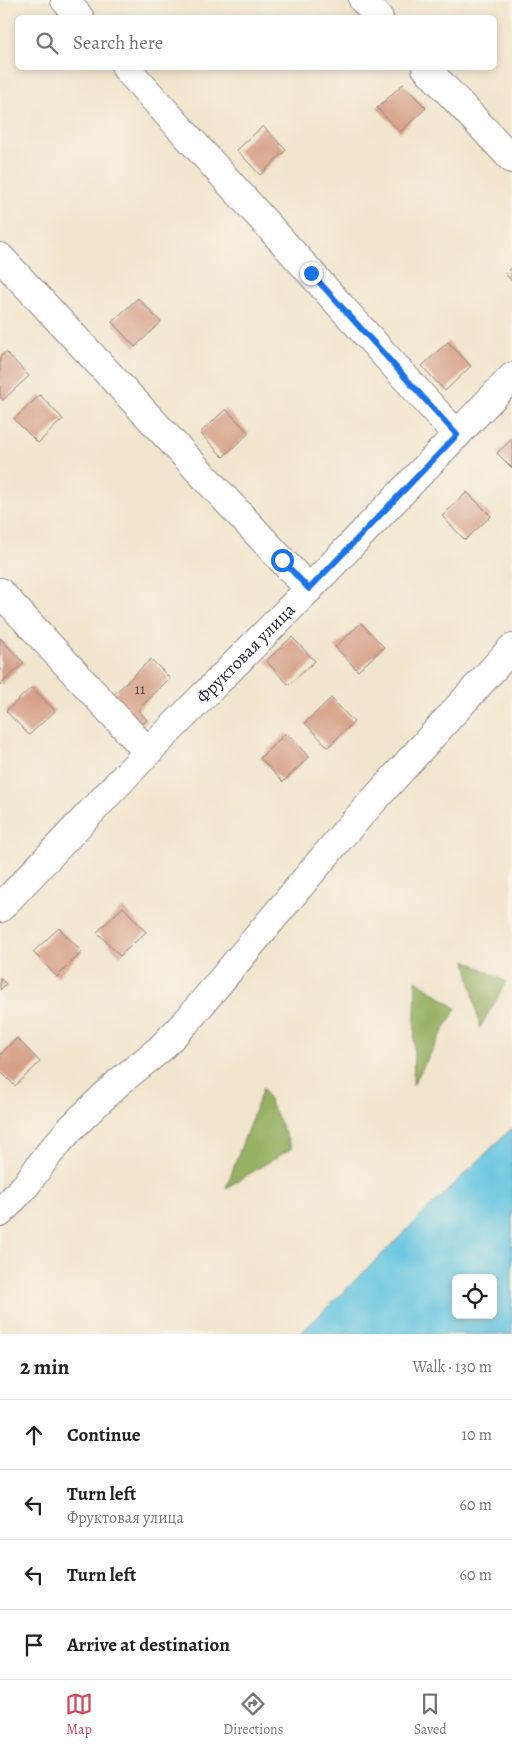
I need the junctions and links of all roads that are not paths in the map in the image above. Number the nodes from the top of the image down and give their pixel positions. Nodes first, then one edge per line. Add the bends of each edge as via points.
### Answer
1 (65, 0) edge
2 (362, 0) edge
3 (78, 15) edge
4 (376, 15) edge
5 (128, 70) edge
6 (428, 70) edge
7 (512, 159) edge
8 (0, 257) edge
9 (512, 377) edge
10 (457, 435) junction
11 (309, 589) junction
12 (0, 592) edge
13 (512, 648) edge
14 (148, 752) junction
15 (0, 908) edge
16 (13, 1184) edge
17 (0, 1213) edge

1 - 3 street
2 - 4 street
5 - 10 street
6 - 7 street
8 - 11 street
9 - 10 street, Фруктовая улица
10 - 11 street, Фруктовая улица
11 - 14 street, Фруктовая улица
12 - 14 street
13 - 16 street via 345,832 187,1021 70,1129 46,1157
14 - 15 street, Фруктовая улица
16 - 17 street

